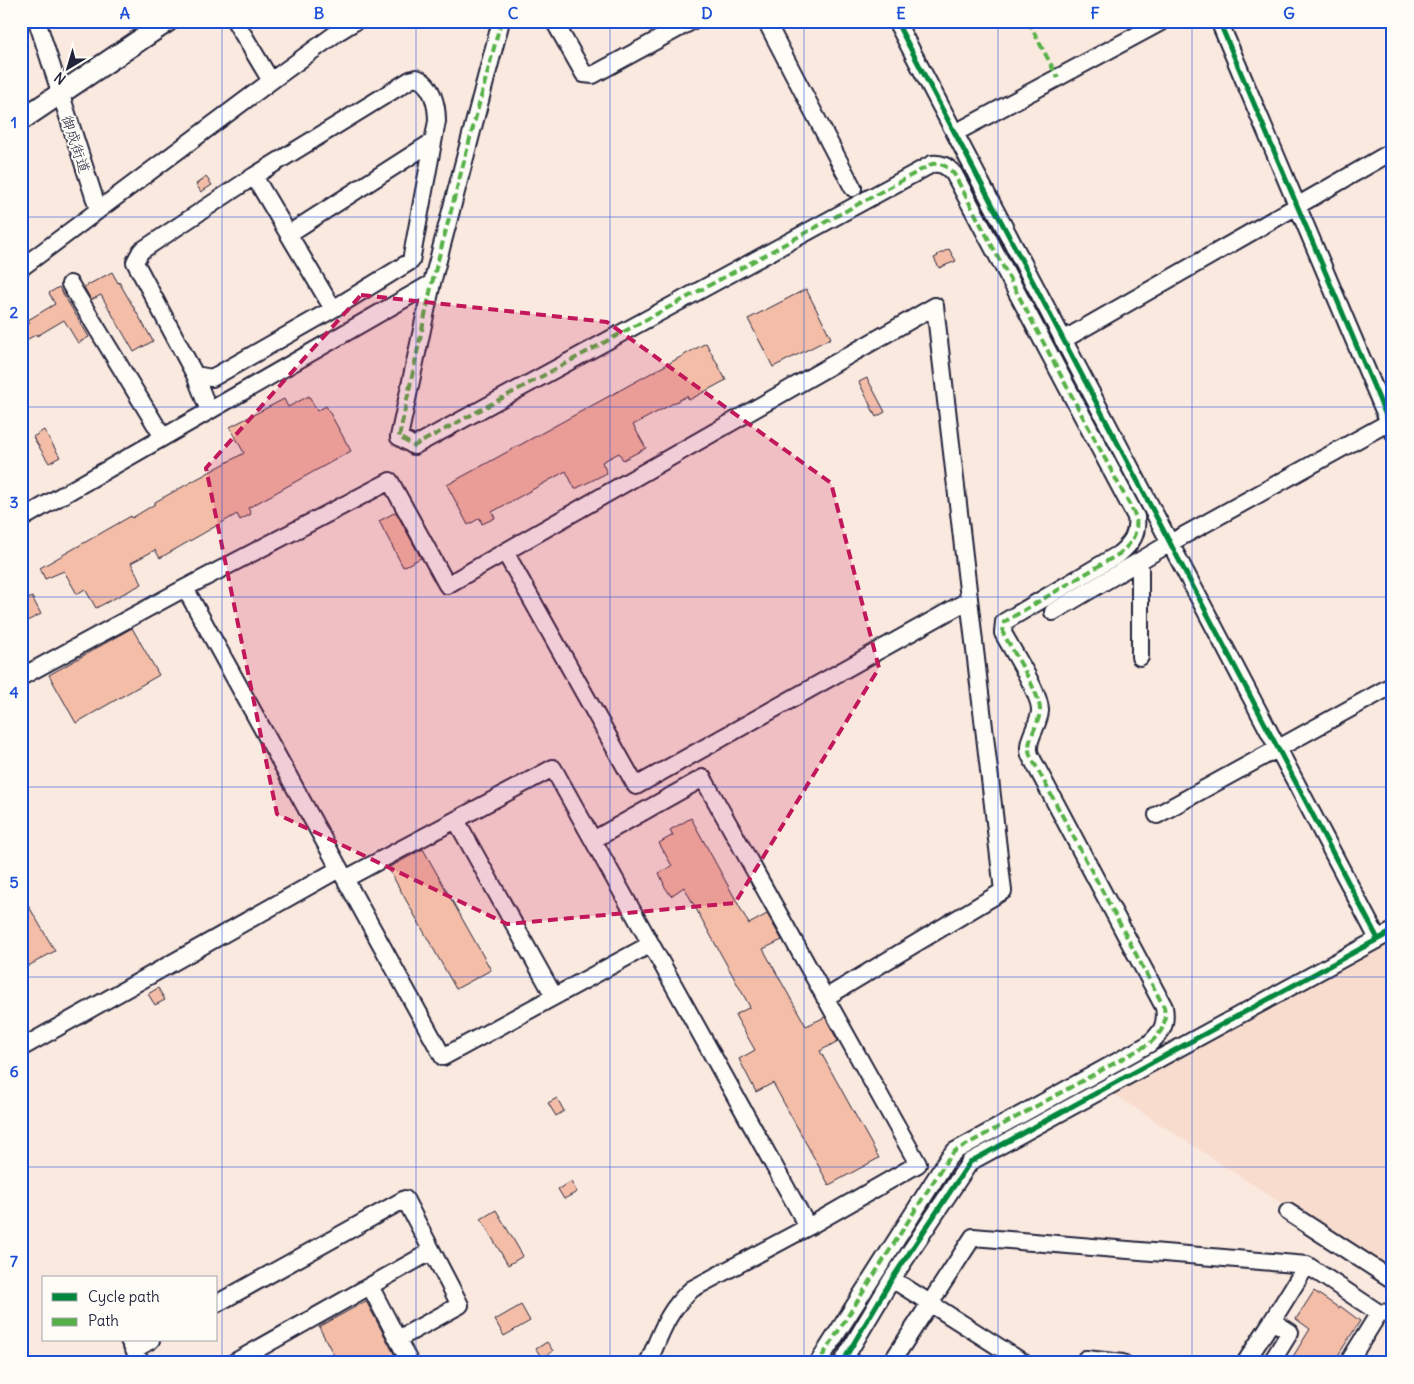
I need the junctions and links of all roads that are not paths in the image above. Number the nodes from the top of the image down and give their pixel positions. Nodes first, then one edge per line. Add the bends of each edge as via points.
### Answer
1 (37, 21) edge
2 (235, 21) edge
3 (356, 21) edge
4 (501, 21) edge
5 (554, 21) edge
6 (692, 21) edge
7 (766, 21) edge
8 (896, 21) edge
9 (1163, 21) edge
10 (1219, 21) edge
11 (157, 25) edge
12 (271, 81) junction
13 (60, 94) junction
14 (21, 120) edge
15 (955, 133) junction
16 (432, 142) junction
17 (1393, 151) edge
18 (254, 176) junction
19 (853, 188) dead end
20 (1297, 205) junction
21 (98, 210) junction
22 (290, 233) junction
23 (21, 268) edge
24 (432, 283) junction
25 (70, 284) dead end
26 (333, 309) junction
27 (1063, 340) junction
28 (195, 375) junction
29 (209, 411) junction
30 (1391, 424) edge
31 (163, 437) junction
32 (21, 519) edge
33 (1170, 543) junction
34 (505, 552) junction
35 (1140, 562) junction
36 (185, 588) junction
37 (968, 600) junction
38 (1053, 612) dead end
39 (1140, 657) dead end
40 (21, 678) edge
41 (1393, 685) edge
42 (1278, 748) junction
43 (1157, 815) dead end
44 (456, 820) junction
45 (593, 840) junction
46 (342, 874) junction
47 (1393, 931) edge
48 (1378, 939) junction
49 (651, 944) junction
50 (554, 996) junction
51 (825, 998) junction
52 (21, 1048) edge
53 (1288, 1212) dead end
54 (808, 1227) junction
55 (432, 1251) junction
56 (1307, 1265) junction
57 (892, 1279) junction
58 (1393, 1280) edge
59 (370, 1286) junction
60 (218, 1303) edge
61 (930, 1303) junction
62 (1386, 1312) edge
63 (1272, 1321) junction
64 (398, 1339) junction
65 (149, 1342) edge
66 (136, 1355) edge
67 (233, 1363) edge
68 (410, 1363) edge
69 (648, 1363) edge
70 (818, 1363) edge
71 (842, 1363) edge
72 (891, 1363) edge
73 (1024, 1363) edge
74 (1084, 1363) edge
75 (1123, 1363) edge
76 (1245, 1363) edge
77 (1271, 1363) edge
78 (1348, 1363) edge

1 - 13 street, 御成街道
2 - 12 street
3 - 12 street
4 - 24 street
5 - 6 street via 584,74 593,75
7 - 19 street
8 - 15 street
9 - 15 street
10 - 20 street
11 - 13 main road
12 - 21 street
13 - 14 main road
13 - 21 street, 御成街道
15 - 27 street
16 - 18 street via 437,107 430,91 421,79 416,78
16 - 22 street
16 - 26 street via 411,261
17 - 20 street
18 - 22 street
18 - 28 street via 141,251 135,262
20 - 27 street
20 - 30 street
21 - 23 street
22 - 26 street
24 - 29 street
24 - 70 street via 399,437 414,446 932,164 941,163 954,174 1136,517 1136,532 1128,547 1004,622 1003,633 1040,701 1039,718 1028,749 1030,755 1164,1007 1166,1019 1163,1027 1149,1044 955,1151
25 - 31 street
26 - 28 street via 212,378
27 - 33 street
28 - 29 street
29 - 31 street
30 - 33 street
31 - 32 street
33 - 35 street
33 - 42 street
34 - 36 street via 447,585 390,481
34 - 37 street via 636,786
34 - 37 street via 935,306
35 - 38 street
35 - 39 street
36 - 40 street
36 - 46 street
37 - 51 street via 1003,891
41 - 42 street
42 - 43 street
42 - 48 street
44 - 45 street via 553,768
44 - 46 street
44 - 50 street
45 - 49 street
45 - 51 street via 703,778
46 - 50 street via 443,1057
46 - 52 street
47 - 48 street
48 - 57 street via 970,1162
49 - 50 street
49 - 54 street
51 - 54 street via 918,1164
53 - 58 street
54 - 69 street via 692,1289 668,1316
55 - 59 street
55 - 60 street via 405,1199
55 - 64 street via 460,1305
56 - 61 street via 973,1237
56 - 62 street
56 - 63 street
57 - 61 street
57 - 71 street
59 - 64 street
59 - 67 street
61 - 72 street
61 - 73 street
62 - 78 street
63 - 76 street
63 - 77 street via 1290,1332
64 - 68 street
65 - 66 street
74 - 75 street via 1086,1359

